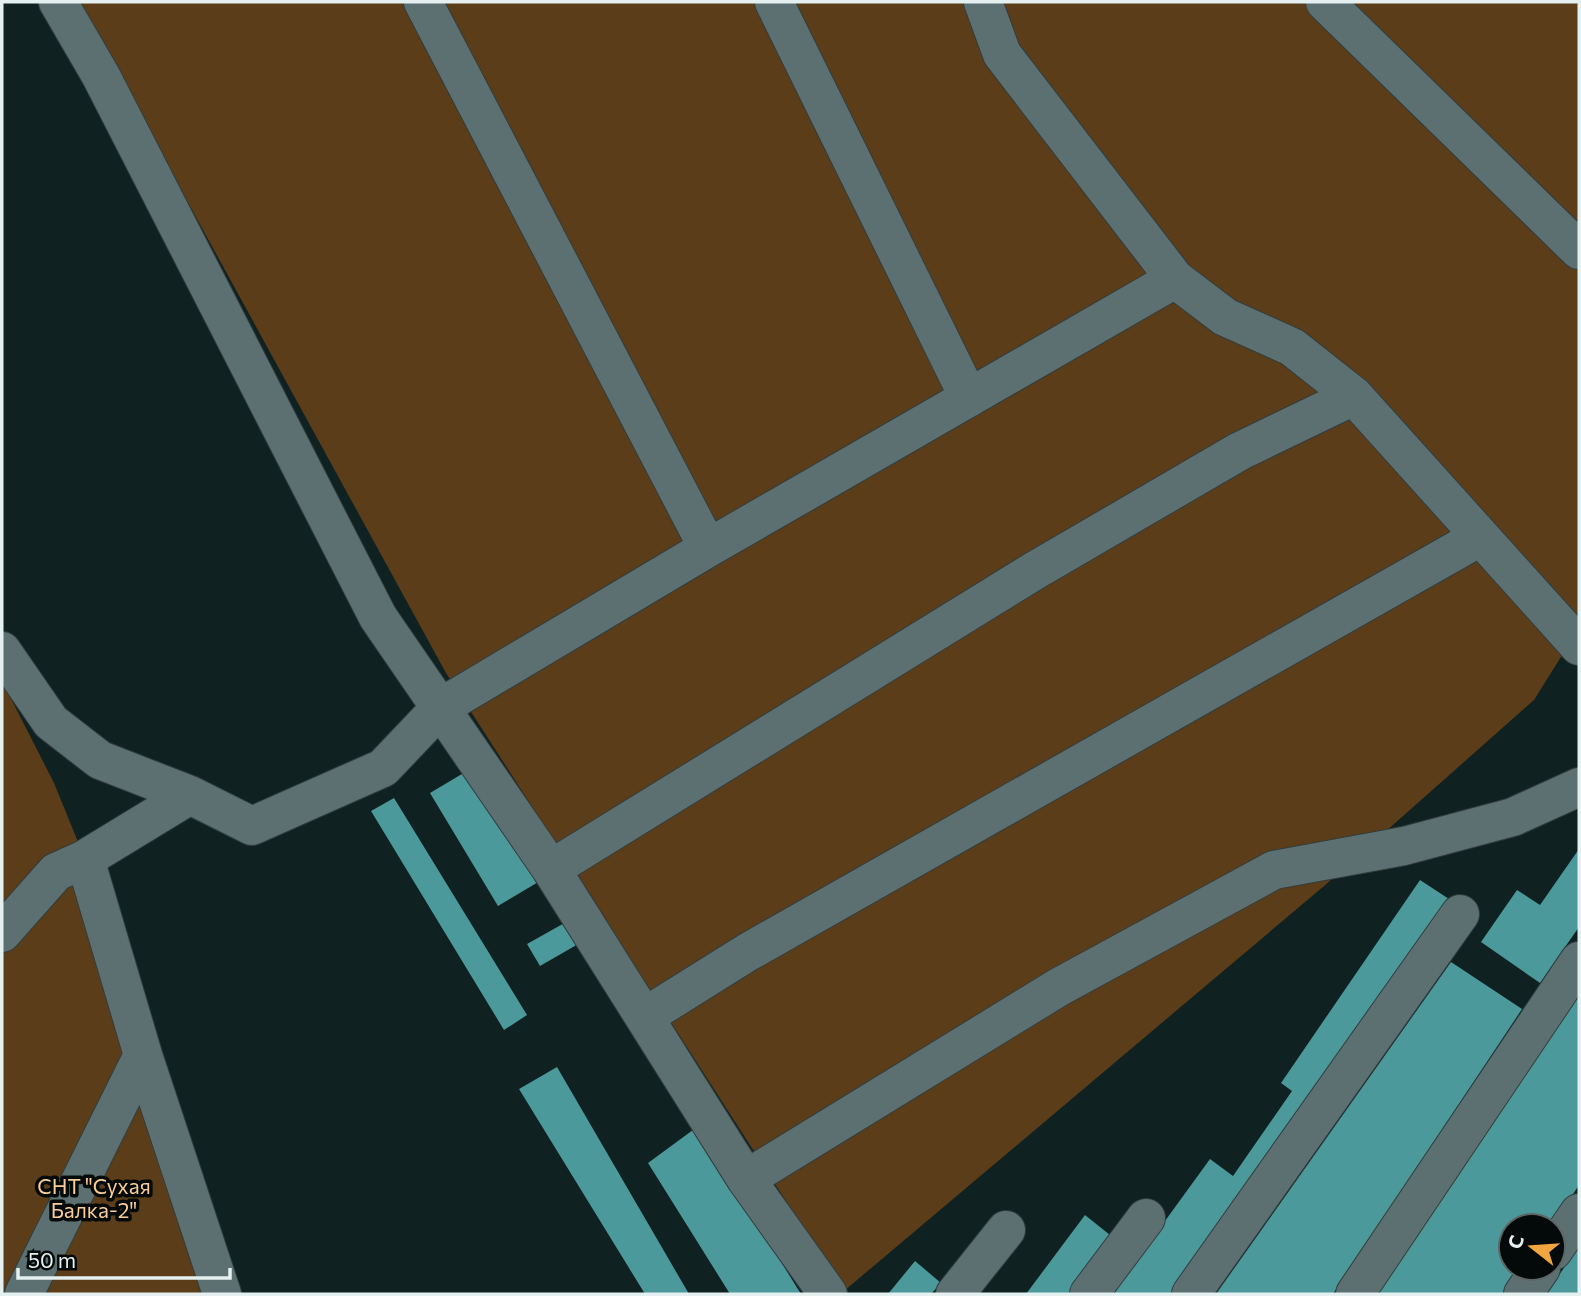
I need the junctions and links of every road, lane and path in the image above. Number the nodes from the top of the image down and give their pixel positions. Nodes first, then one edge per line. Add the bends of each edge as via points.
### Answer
1 (58, 2) edge
2 (423, 2) edge
3 (774, 2) edge
4 (983, 2) edge
5 (1325, 2) edge
6 (1579, 250) edge
7 (1175, 279) junction
8 (1354, 396) junction
9 (970, 398) junction
10 (1480, 537) junction
11 (708, 548) junction
12 (1579, 646) edge
13 (2, 651) edge
14 (441, 707) junction
15 (1579, 787) edge
16 (190, 795) junction
17 (85, 859) junction
18 (551, 869) junction
19 (1460, 914) dead end
20 (2, 933) edge
21 (1579, 961) edge
22 (644, 1017) junction
23 (143, 1055) junction
24 (746, 1179) junction
25 (1579, 1213) edge
26 (1146, 1218) dead end
27 (1006, 1230) dead end
28 (1567, 1231) edge
29 (213, 1289) edge
30 (24, 1294) edge
31 (828, 1294) edge
32 (954, 1294) edge
33 (1089, 1294) edge
34 (1191, 1294) edge
35 (1355, 1294) edge

1 - 14 lane via 107,88 378,617
2 - 11 lane
3 - 9 lane
4 - 7 lane via 1002,54
5 - 6 lane
7 - 8 lane via 1225,317 1293,346
7 - 9 lane
8 - 10 lane
8 - 18 lane via 1240,450 1034,571
9 - 11 lane
10 - 12 lane
10 - 22 lane via 760,945
11 - 14 lane
13 - 16 lane via 51,722 100,760
14 - 16 lane via 383,768 252,826
14 - 18 lane
15 - 24 lane via 1501,821 1404,846 1274,870 1059,986
16 - 17 lane
17 - 20 lane via 56,872
17 - 23 lane
18 - 22 lane
19 - 34 lane
21 - 35 lane
22 - 24 lane
23 - 29 lane
23 - 30 lane
24 - 31 lane
25 - 28 lane
26 - 33 lane
27 - 32 lane

